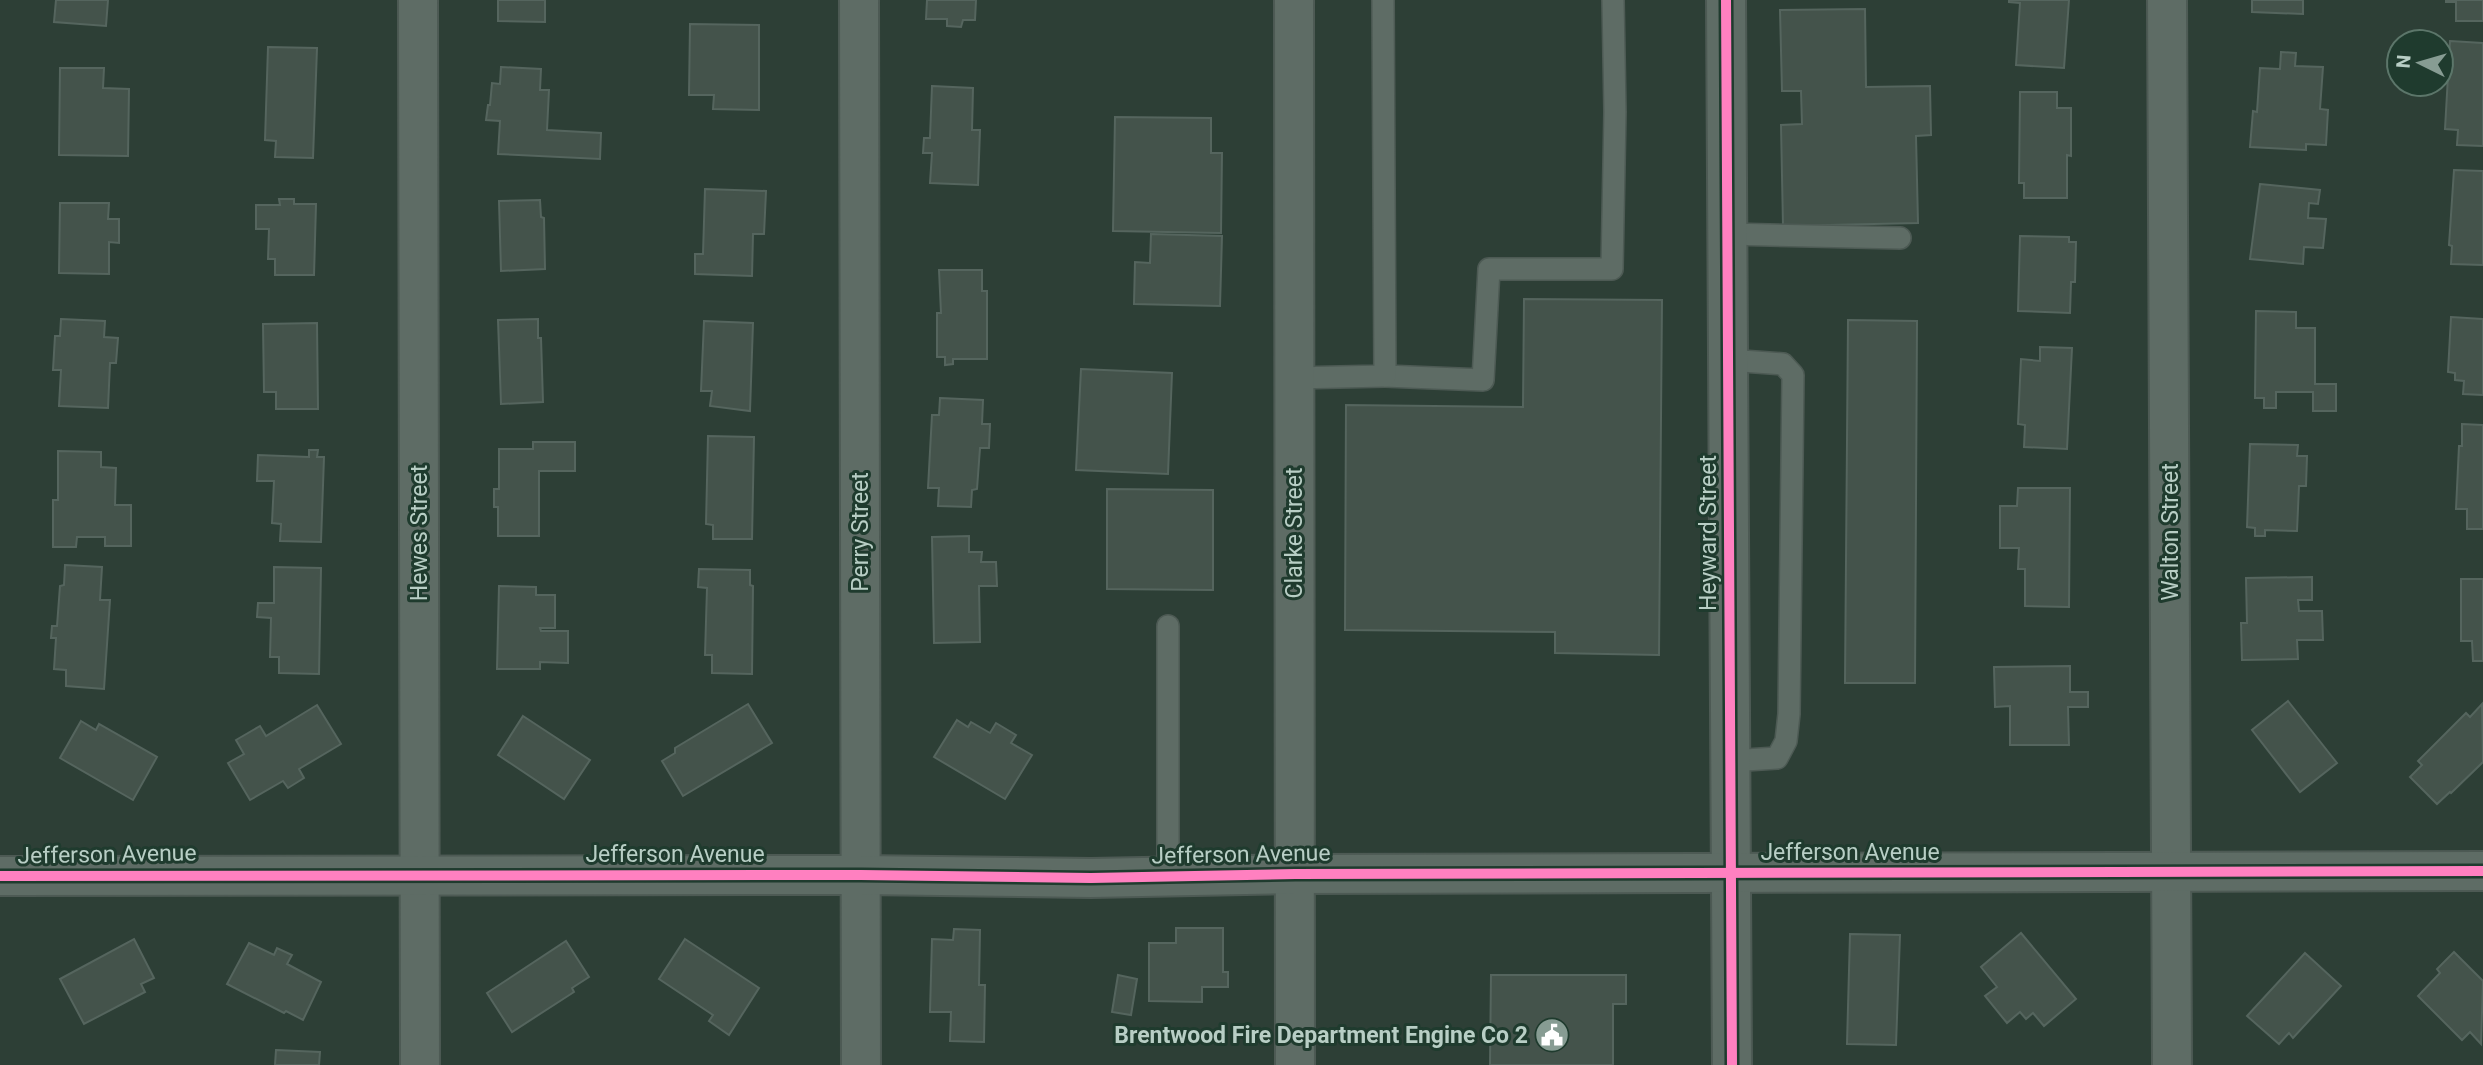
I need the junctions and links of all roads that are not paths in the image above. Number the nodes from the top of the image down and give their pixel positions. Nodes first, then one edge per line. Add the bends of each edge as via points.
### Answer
1 (418, 0) edge
2 (859, 0) edge
3 (1294, 0) edge
4 (1383, 0) edge
5 (1613, 0) edge
6 (1727, 0) edge
7 (2167, 0) edge
8 (1728, 234) junction
9 (1900, 238) dead end
10 (1728, 360) junction
11 (1385, 376) junction
12 (1294, 378) junction
13 (1168, 626) dead end
14 (1730, 761) junction
15 (2171, 870) junction
16 (2483, 871) edge
17 (1294, 874) junction
18 (1731, 874) junction
19 (419, 875) junction
20 (861, 875) junction
21 (0, 876) edge
22 (1168, 876) junction
23 (419, 1065) edge
24 (861, 1065) edge
25 (1295, 1065) edge
26 (1732, 1065) edge
27 (2172, 1065) edge

1 - 19 street, Hewes Street
2 - 20 street, Perry Street
3 - 12 street, Clarke Street
4 - 11 lane
5 - 11 lane via 1612,269 1489,269 1483,380
6 - 8 street, Heyward Street
7 - 15 street, Walton Street
8 - 9 lane
8 - 10 street, Heyward Street
10 - 14 street, Heyward Street
10 - 14 lane via 1783,364 1793,375 1786,741 1777,758
11 - 12 lane
12 - 17 street, Clarke Street
13 - 22 lane
14 - 18 street, Heyward Street
15 - 16 street, Jefferson Avenue
15 - 18 street, Jefferson Avenue
15 - 27 street, Walton Street
17 - 18 street, Jefferson Avenue
17 - 22 street, Jefferson Avenue
17 - 25 street, Clarke Street
18 - 26 street, Heyward Street
19 - 20 street, Jefferson Avenue
19 - 21 street, Jefferson Avenue
19 - 23 street, Hewes Street
20 - 22 street, Jefferson Avenue
20 - 24 street, Perry Street

